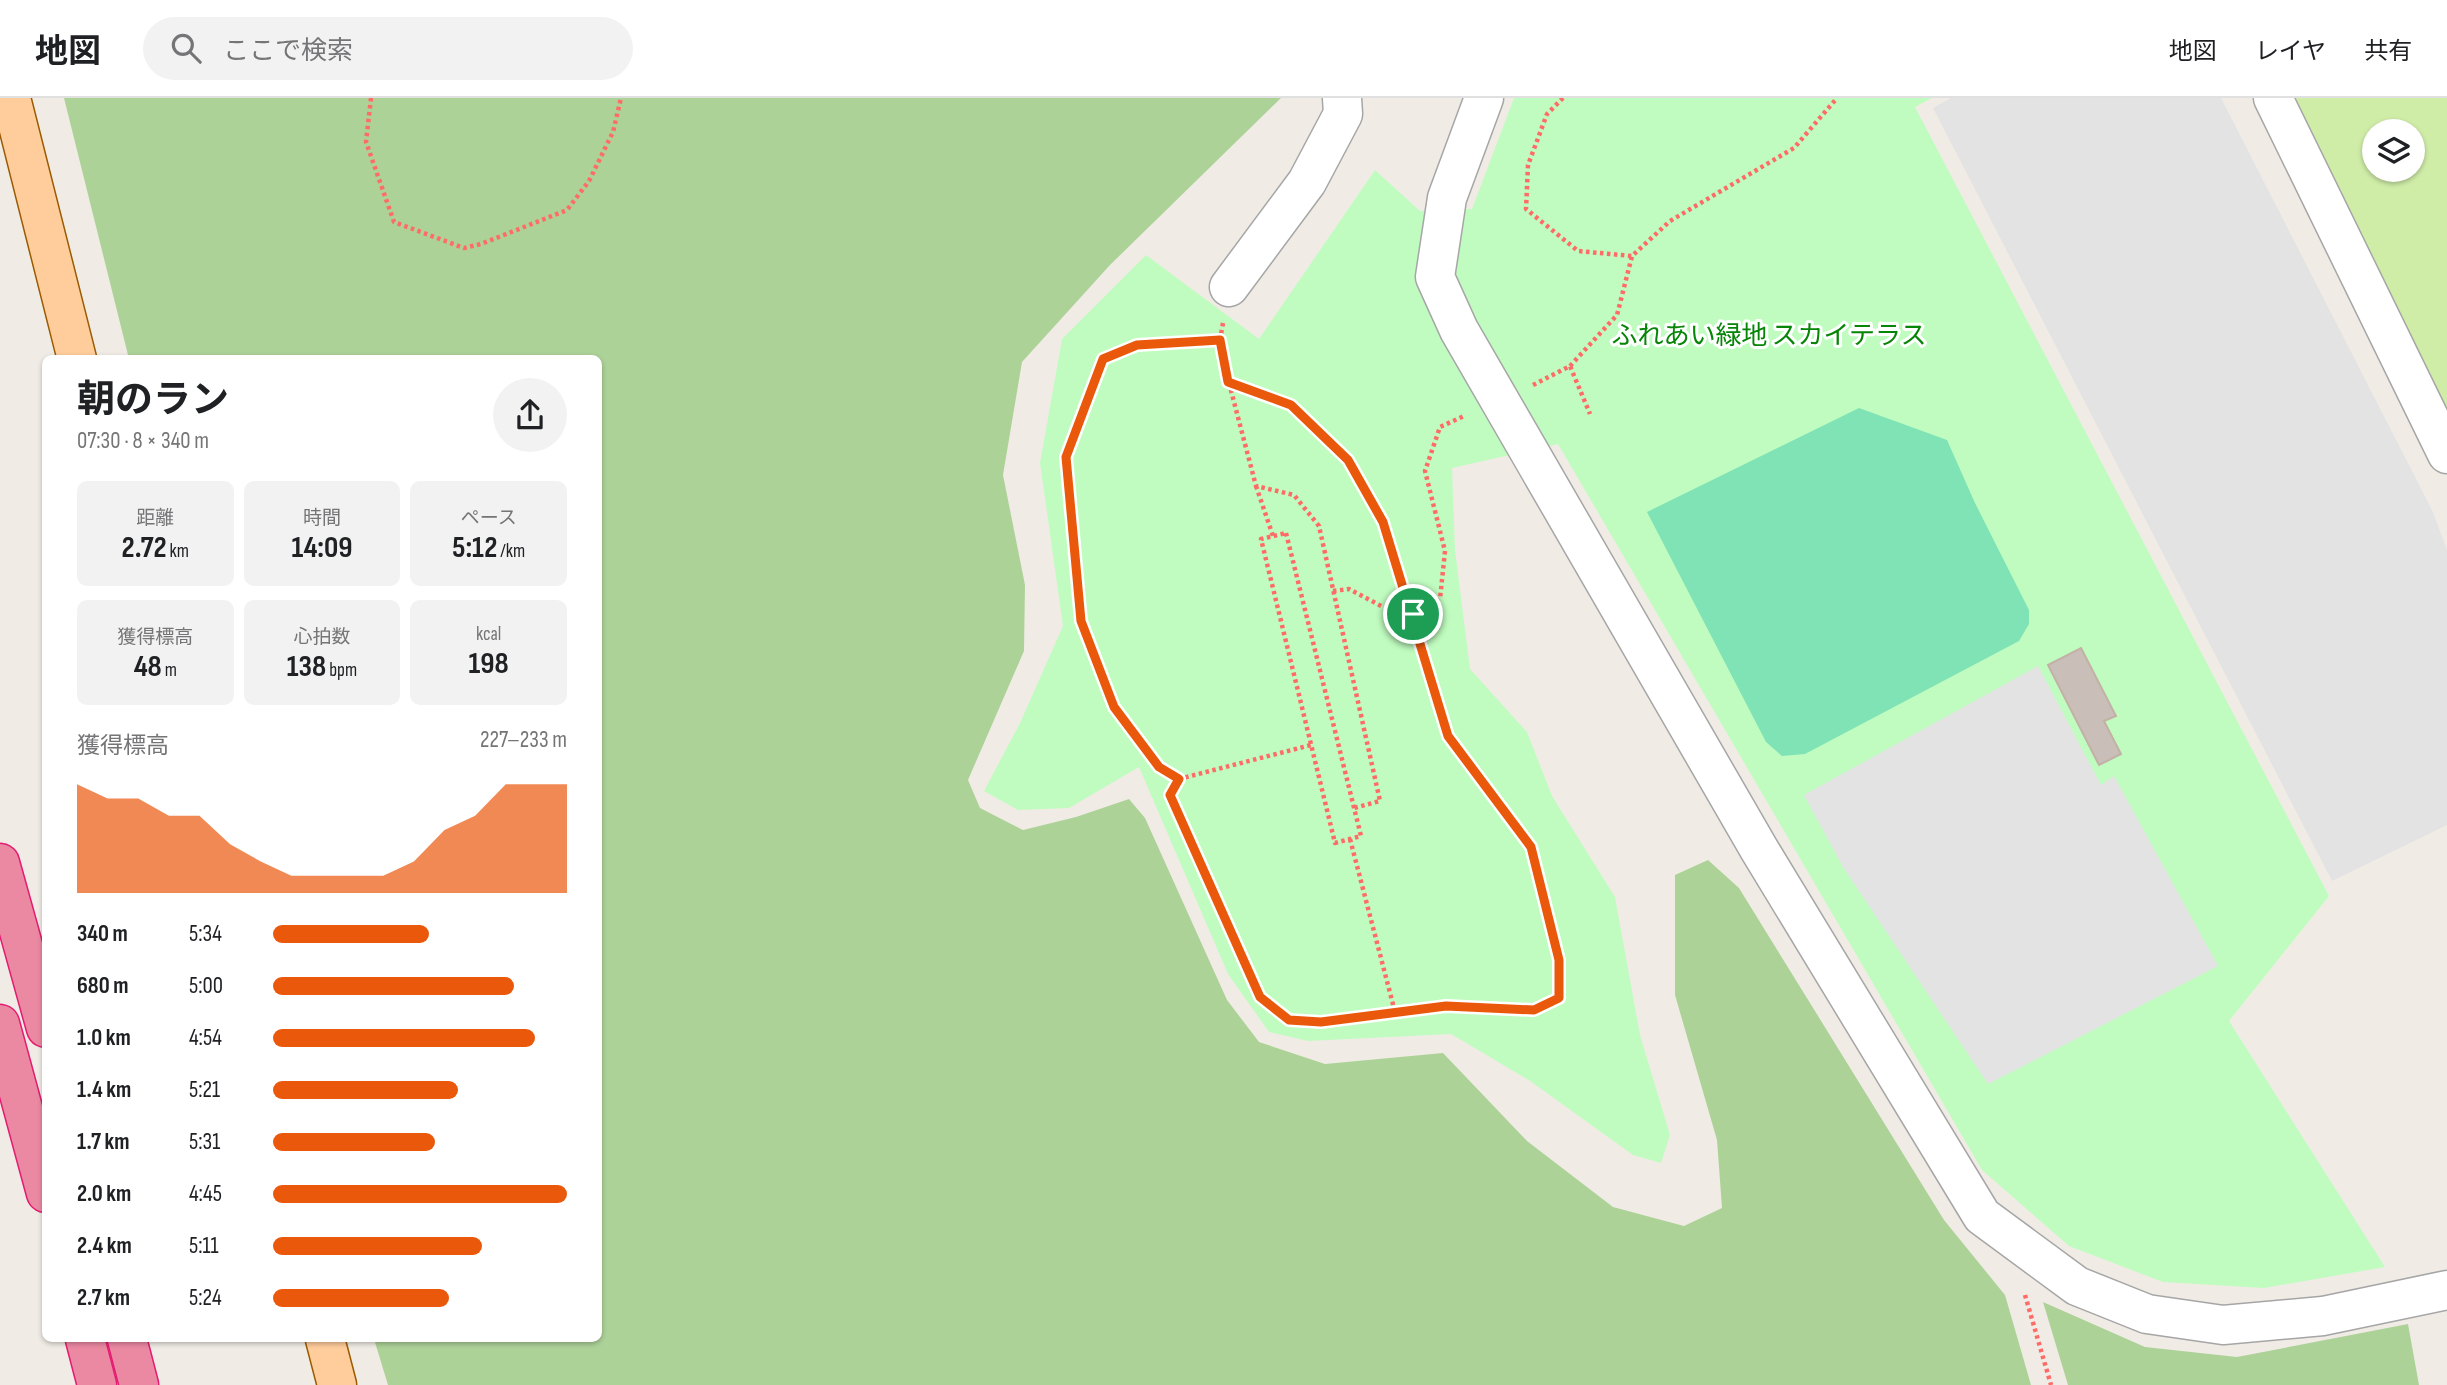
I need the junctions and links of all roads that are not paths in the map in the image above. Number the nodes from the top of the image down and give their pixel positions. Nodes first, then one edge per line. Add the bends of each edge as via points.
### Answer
1 (11, 98) edge
2 (1342, 98) edge
3 (1485, 98) edge
4 (2273, 98) edge
5 (1228, 287) road end
6 (76, 355) edge
7 (2447, 454) edge
8 (0, 863) edge
9 (42, 1014) edge
10 (0, 1024) edge
11 (42, 1178) edge
12 (2447, 1290) edge
13 (86, 1342) edge
14 (128, 1342) edge
15 (326, 1342) edge
16 (97, 1385) edge
17 (139, 1385) edge
18 (337, 1385) edge

1 - 6 main road
2 - 5 street via 1343,114 1307,182
3 - 12 street via 1447,198 1435,277 1459,330 1759,849 1982,1216 2077,1286 2147,1314 2223,1325 2323,1316
4 - 7 street
8 - 9 highway
10 - 11 highway
13 - 16 highway
14 - 17 highway
15 - 18 main road

